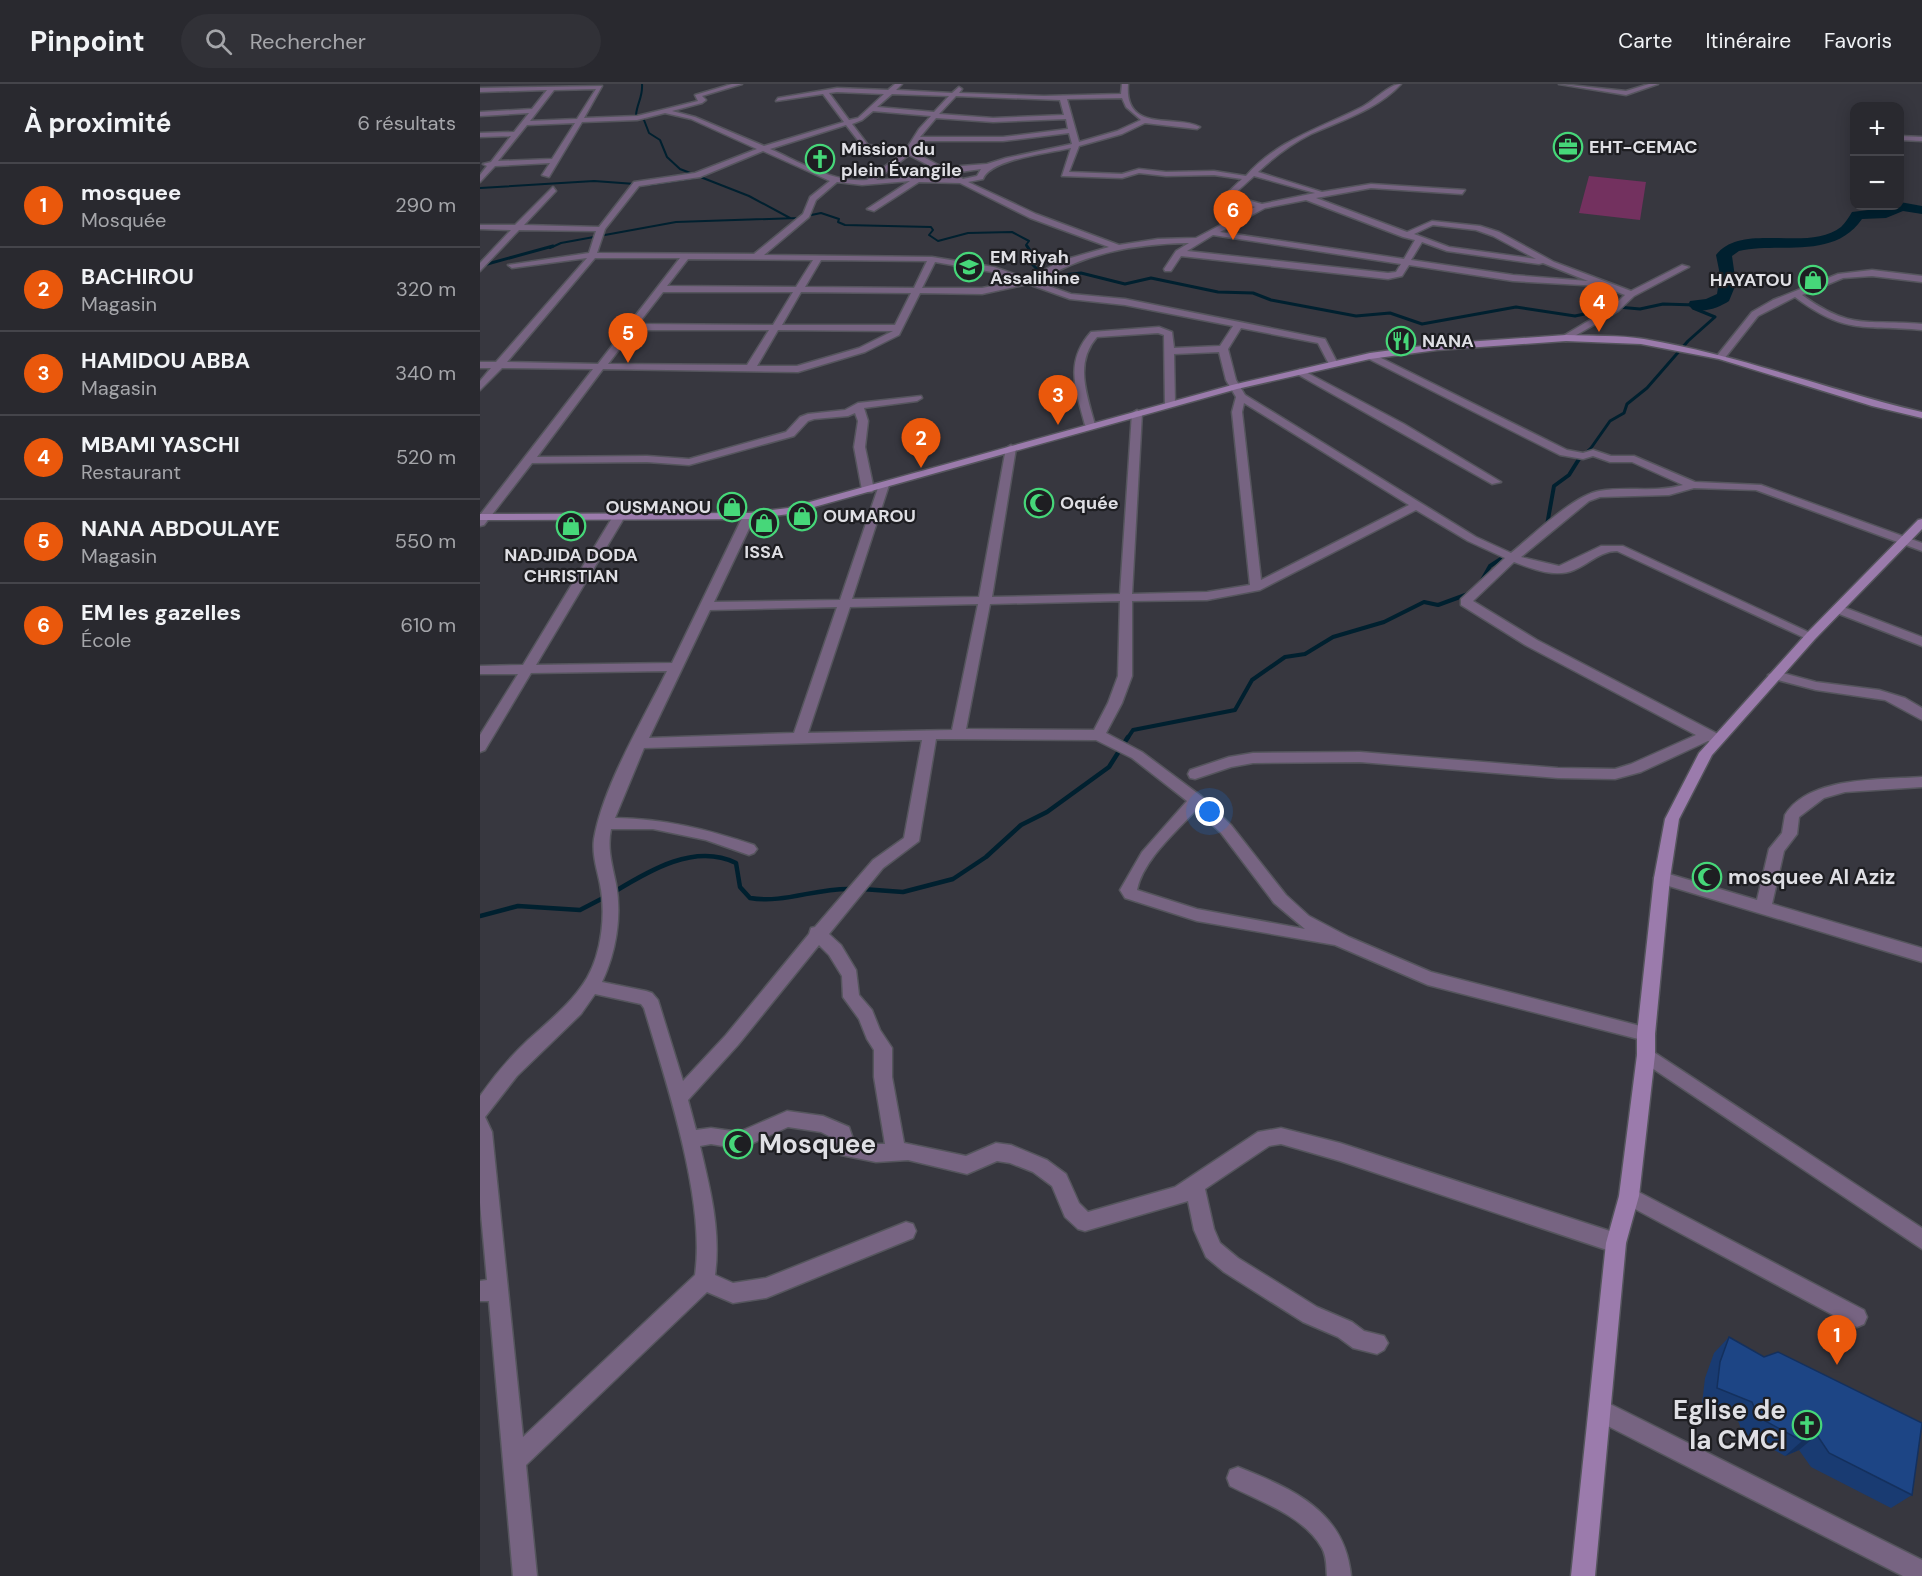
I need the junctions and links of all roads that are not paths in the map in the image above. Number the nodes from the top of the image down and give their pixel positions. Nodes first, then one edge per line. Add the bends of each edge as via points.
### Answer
1 (739, 84) edge
2 (899, 84) edge
3 (966, 84) edge
4 (1125, 84) edge
5 (1384, 84) edge
6 (1562, 84) edge
7 (1655, 84) edge
8 (1398, 85) edge
9 (503, 86) edge
10 (553, 87) junction
11 (480, 90) edge
12 (891, 91) junction
13 (825, 92) junction
14 (955, 94) junction
15 (1124, 96) junction
16 (1063, 98) junction
17 (778, 100) dead end
18 (871, 109) junction
19 (534, 111) junction
20 (668, 112) junction
21 (480, 114) edge
22 (935, 115) junction
23 (1069, 117) junction
24 (1145, 120) junction
25 (579, 121) junction
26 (849, 122) junction
27 (525, 123) junction
28 (1197, 127) dead end
29 (1073, 131) junction
30 (517, 134) junction
31 (480, 135) edge
32 (1904, 138) edge
33 (915, 139) junction
34 (1922, 139) edge
35 (1076, 145) junction
36 (765, 148) junction
37 (908, 151) junction
38 (556, 161) junction
39 (492, 164) junction
40 (480, 165) edge
41 (986, 166) junction
42 (950, 173) junction
43 (546, 175) dead end
44 (1249, 176) junction
45 (915, 179) junction
46 (480, 180) edge
47 (835, 180) junction
48 (870, 181) junction
49 (963, 181) junction
50 (553, 189) dead end
51 (1462, 192) dead end
52 (1323, 193) junction
53 (1305, 196) junction
54 (1262, 206) junction
55 (871, 209) dead end
56 (480, 227) edge
57 (517, 227) junction
58 (1212, 233) junction
59 (598, 235) junction
60 (1406, 235) junction
61 (1198, 240) junction
62 (1419, 240) junction
63 (1118, 247) junction
64 (1179, 253) junction
65 (593, 255) junction
66 (685, 257) junction
67 (756, 257) junction
68 (819, 257) junction
69 (933, 259) junction
70 (1405, 263) junction
71 (1551, 264) junction
72 (482, 265) edge
73 (512, 265) dead end
74 (1685, 267) dead end
75 (1168, 269) dead end
76 (1040, 276) junction
77 (1922, 279) edge
78 (1598, 284) junction
79 (662, 289) junction
80 (799, 290) junction
81 (915, 290) junction
82 (1631, 294) junction
83 (1796, 294) junction
84 (1238, 325) junction
85 (632, 327) junction
86 (775, 327) junction
87 (900, 327) junction
88 (1922, 327) edge
89 (1566, 338) junction
90 (1223, 349) junction
91 (1169, 351) junction
92 (1370, 356) junction
93 (1722, 357) junction
94 (1333, 364) junction
95 (480, 365) edge
96 (500, 366) junction
97 (600, 367) junction
98 (750, 369) junction
99 (1300, 372) junction
100 (480, 387) edge
101 (1238, 392) junction
102 (917, 398) dead end
103 (1170, 404) junction
104 (858, 406) junction
105 (1137, 413) junction
106 (1922, 415) edge
107 (1090, 425) junction
108 (1011, 448) junction
109 (530, 460) junction
110 (1496, 482) dead end
111 (884, 485) junction
112 (1693, 485) junction
113 (868, 490) junction
114 (1417, 505) junction
115 (749, 516) junction
116 (618, 518) junction
117 (482, 519) edge
118 (1922, 522) edge
119 (1914, 543) edge
120 (1507, 556) junction
121 (1256, 587) junction
122 (1125, 599) junction
123 (985, 600) junction
124 (843, 602) junction
125 (705, 606) junction
126 (1839, 609) junction
127 (1811, 636) junction
128 (1922, 642) edge
129 (677, 667) junction
130 (480, 670) edge
131 (525, 670) junction
132 (1775, 675) junction
133 (1922, 715) edge
134 (930, 734) junction
135 (958, 734) junction
136 (800, 737) junction
137 (1102, 737) junction
138 (1713, 737) junction
139 (639, 743) junction
140 (480, 747) edge
141 (1158, 768) junction
142 (1195, 774) junction
143 (1922, 782) edge
144 (1190, 795) junction
145 (607, 823) junction
146 (749, 849) dead end
147 (1662, 878) junction
148 (1763, 908) junction
149 (817, 933) junction
150 (1343, 942) junction
151 (1922, 955) edge
152 (590, 986) junction
153 (1646, 1034) junction
154 (1646, 1055) junction
155 (680, 1096) junction
156 (480, 1111) edge
157 (480, 1124) edge
158 (689, 1140) junction
159 (896, 1152) junction
160 (1196, 1187) junction
161 (1629, 1196) junction
162 (906, 1231) dead end
163 (1922, 1239) edge
164 (1616, 1242) junction
165 (704, 1280) junction
166 (488, 1290) edge
167 (1857, 1317) dead end
168 (1377, 1343) dead end
169 (1600, 1410) junction
170 (514, 1461) junction
171 (1238, 1478) dead end
172 (1922, 1573) edge
173 (525, 1576) edge
174 (1339, 1576) edge
175 (1583, 1576) edge

1 - 20 street via 697,96 703,100
2 - 12 street
3 - 14 street
4 - 15 street
5 - 8 street
6 - 7 street via 1626,93
8 - 44 street via 1367,105 1297,139
9 - 10 street
9 - 11 street
10 - 19 street
10 - 25 street via 600,87
12 - 13 street
12 - 14 street
12 - 18 street
13 - 17 street
13 - 26 street
14 - 16 street
14 - 22 street
15 - 16 street
15 - 24 street via 1128,106
16 - 23 street
18 - 22 street
18 - 26 street via 860,119
19 - 21 street
19 - 27 street
20 - 25 street via 639,118
20 - 36 street via 693,118
22 - 23 street via 1002,120
22 - 33 street
23 - 29 street
24 - 28 street
24 - 35 street
25 - 27 street
25 - 38 street
26 - 36 street
26 - 37 street via 866,147
27 - 30 street
29 - 33 street via 1003,139
29 - 35 street
30 - 31 street
30 - 39 street
32 - 34 street
33 - 37 street
35 - 41 street
35 - 44 street via 1065,174 1122,176 1138,171
36 - 47 street
36 - 59 street via 694,176 639,183
37 - 42 street
37 - 48 street
38 - 39 street
38 - 43 street
39 - 40 street
39 - 46 street
41 - 42 street
41 - 49 street via 980,177
42 - 45 street
42 - 49 street
44 - 52 street
44 - 54 street via 1227,197
45 - 48 street
45 - 49 street
45 - 55 street
47 - 48 street
47 - 67 street via 813,199 805,216
49 - 63 street via 1052,225
50 - 57 street
51 - 52 street via 1389,185
52 - 53 street
53 - 54 street
53 - 60 street
54 - 58 street
56 - 57 street
57 - 59 street
57 - 72 street
58 - 61 street
58 - 70 street
59 - 65 street
60 - 62 street
60 - 71 street via 1432,223 1477,228
61 - 63 street via 1175,239
61 - 64 street
62 - 70 street
62 - 71 street via 1469,254
63 - 76 street via 1085,255
64 - 70 street via 1388,276 1399,274
64 - 75 street
65 - 66 street
65 - 73 street
65 - 96 street
66 - 67 street
66 - 79 street
67 - 68 street
68 - 69 street
68 - 80 street
69 - 76 street
69 - 81 street
70 - 78 street via 1513,278
71 - 78 street
74 - 82 street
76 - 81 street via 982,291
76 - 84 street via 1070,296 1125,302
77 - 83 street via 1853,273
78 - 82 street
79 - 80 street
79 - 85 street
80 - 81 street
80 - 86 street
81 - 87 street
82 - 89 street via 1618,307
83 - 88 street via 1821,313 1860,326
83 - 93 street via 1755,314
84 - 90 street
84 - 94 street via 1322,341
85 - 86 street
85 - 97 street
86 - 87 street
86 - 98 street
87 - 98 street via 887,340 826,362 791,369
89 - 92 street
89 - 93 street via 1641,341
90 - 91 street
90 - 101 street
91 - 103 street
91 - 107 street via 1169,334 1160,330 1090,337 1078,364 1077,377
92 - 94 street
92 - 112 street via 1564,453 1634,459
93 - 106 street
94 - 99 street
95 - 96 street
96 - 97 street
96 - 100 street
97 - 98 street
97 - 109 street
99 - 101 street
99 - 110 street
101 - 103 street
101 - 114 street
101 - 121 street
102 - 104 street
103 - 105 street
104 - 109 street via 848,413 804,419 790,434 689,462
104 - 113 street via 863,421 857,432 858,449
105 - 107 street
105 - 122 street
107 - 108 street
108 - 111 street
108 - 123 street
109 - 117 street
111 - 113 street
111 - 124 street
112 - 119 street via 1757,488
112 - 120 street via 1669,492 1599,494 1585,499
113 - 115 street via 789,511
114 - 120 street
114 - 121 street
115 - 116 street
115 - 125 street
116 - 117 street
116 - 131 street
118 - 119 street
119 - 126 street
120 - 127 street via 1562,569 1603,549 1619,548
120 - 138 street via 1466,602 1532,643
121 - 122 street via 1207,596
122 - 123 street
122 - 137 street via 1125,676
123 - 124 street
123 - 135 street
124 - 125 street
124 - 136 street
125 - 129 street
126 - 127 street
126 - 128 street
127 - 132 street
129 - 131 street
129 - 139 street
130 - 131 street
131 - 140 street
132 - 133 street via 1828,688 1890,695
132 - 138 street
134 - 135 street
134 - 136 street
134 - 149 street via 911,841 878,864
135 - 137 street
136 - 139 street
137 - 141 street
138 - 142 street via 1615,774 1360,757 1252,758
138 - 147 street via 1672,819
139 - 145 street
141 - 142 street
141 - 144 street
142 - 144 street
143 - 148 street via 1819,794 1792,815 1789,834 1777,849
144 - 150 street via 1226,829 1280,899 1303,920
144 - 150 street via 1135,873 1128,890 1131,894 1197,915
145 - 146 street via 653,824
145 - 152 street via 601,854 611,926
147 - 148 street
147 - 153 street
148 - 151 street
149 - 155 street via 732,1040
149 - 159 street via 850,975 851,997 866,1014 883,1048 883,1077
150 - 153 street via 1428,978
152 - 155 street via 646,998 652,1005
152 - 156 street via 573,1013 534,1046 499,1083
153 - 154 street
154 - 161 street
154 - 163 street
155 - 158 street
157 - 166 street
158 - 159 street via 711,1136 740,1141 787,1119 823,1124 842,1133 848,1149
158 - 165 street via 703,1206 708,1259
159 - 160 street via 908,1151 967,1165 996,1152 1011,1154 1040,1166 1059,1180 1072,1210 1085,1222
160 - 164 street via 1251,1146 1265,1138 1281,1136
160 - 168 street via 1204,1230 1213,1250 1310,1315 1345,1329 1360,1341
161 - 164 street
161 - 167 street
162 - 165 street via 766,1288 733,1293
164 - 169 street
165 - 170 street
166 - 170 street
169 - 172 street
169 - 175 street
170 - 173 street
171 - 174 street via 1309,1515 1328,1532 1340,1564

